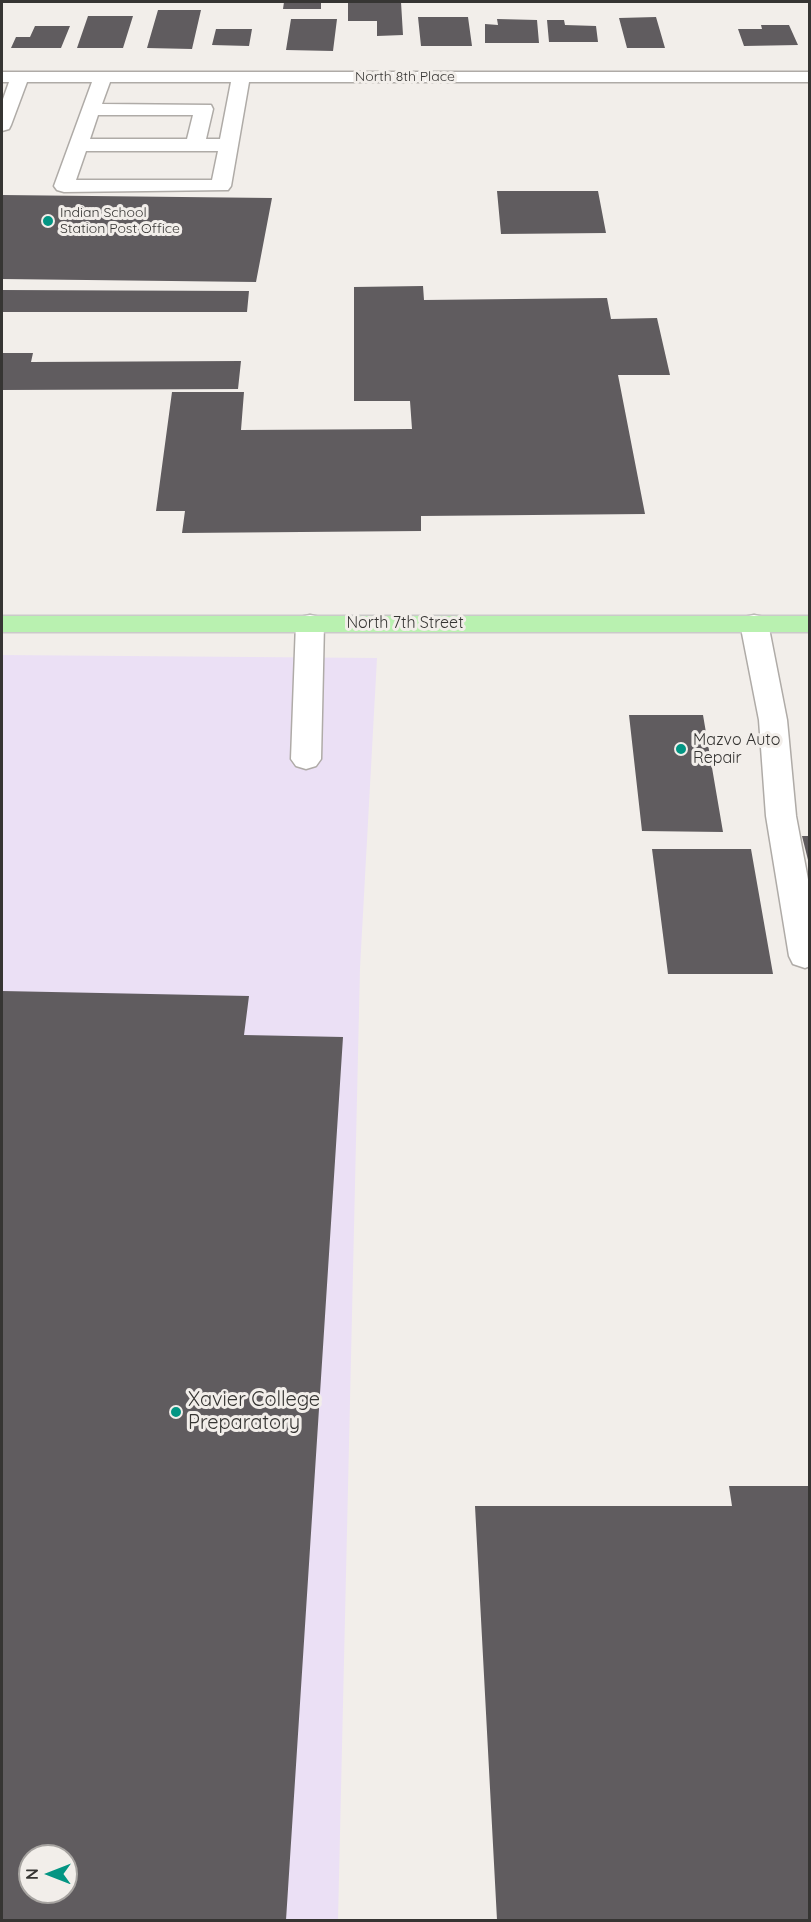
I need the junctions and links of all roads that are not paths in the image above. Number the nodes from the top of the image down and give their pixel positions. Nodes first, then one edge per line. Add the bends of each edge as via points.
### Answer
1 (11, 77) edge
2 (103, 77) junction
3 (241, 77) junction
4 (810, 77) edge
5 (91, 110) junction
6 (2, 125) edge
7 (79, 145) junction
8 (195, 145) junction
9 (229, 145) junction
10 (310, 623) junction
11 (754, 623) junction
12 (2, 624) edge
13 (810, 624) edge
14 (306, 759) dead end
15 (805, 956) dead end

1 - 2 street, North 8th Place
1 - 6 street
2 - 3 street, North 8th Place
2 - 5 street
3 - 4 street, North 8th Place
3 - 9 street
5 - 7 street
5 - 8 street via 204,109
7 - 8 street
7 - 9 street via 64,186 221,186
8 - 9 street
10 - 11 main road, North 7th Street
10 - 12 main road, North 7th Street
10 - 14 street
11 - 13 main road, North 7th Street
11 - 15 street via 773,720 781,816

